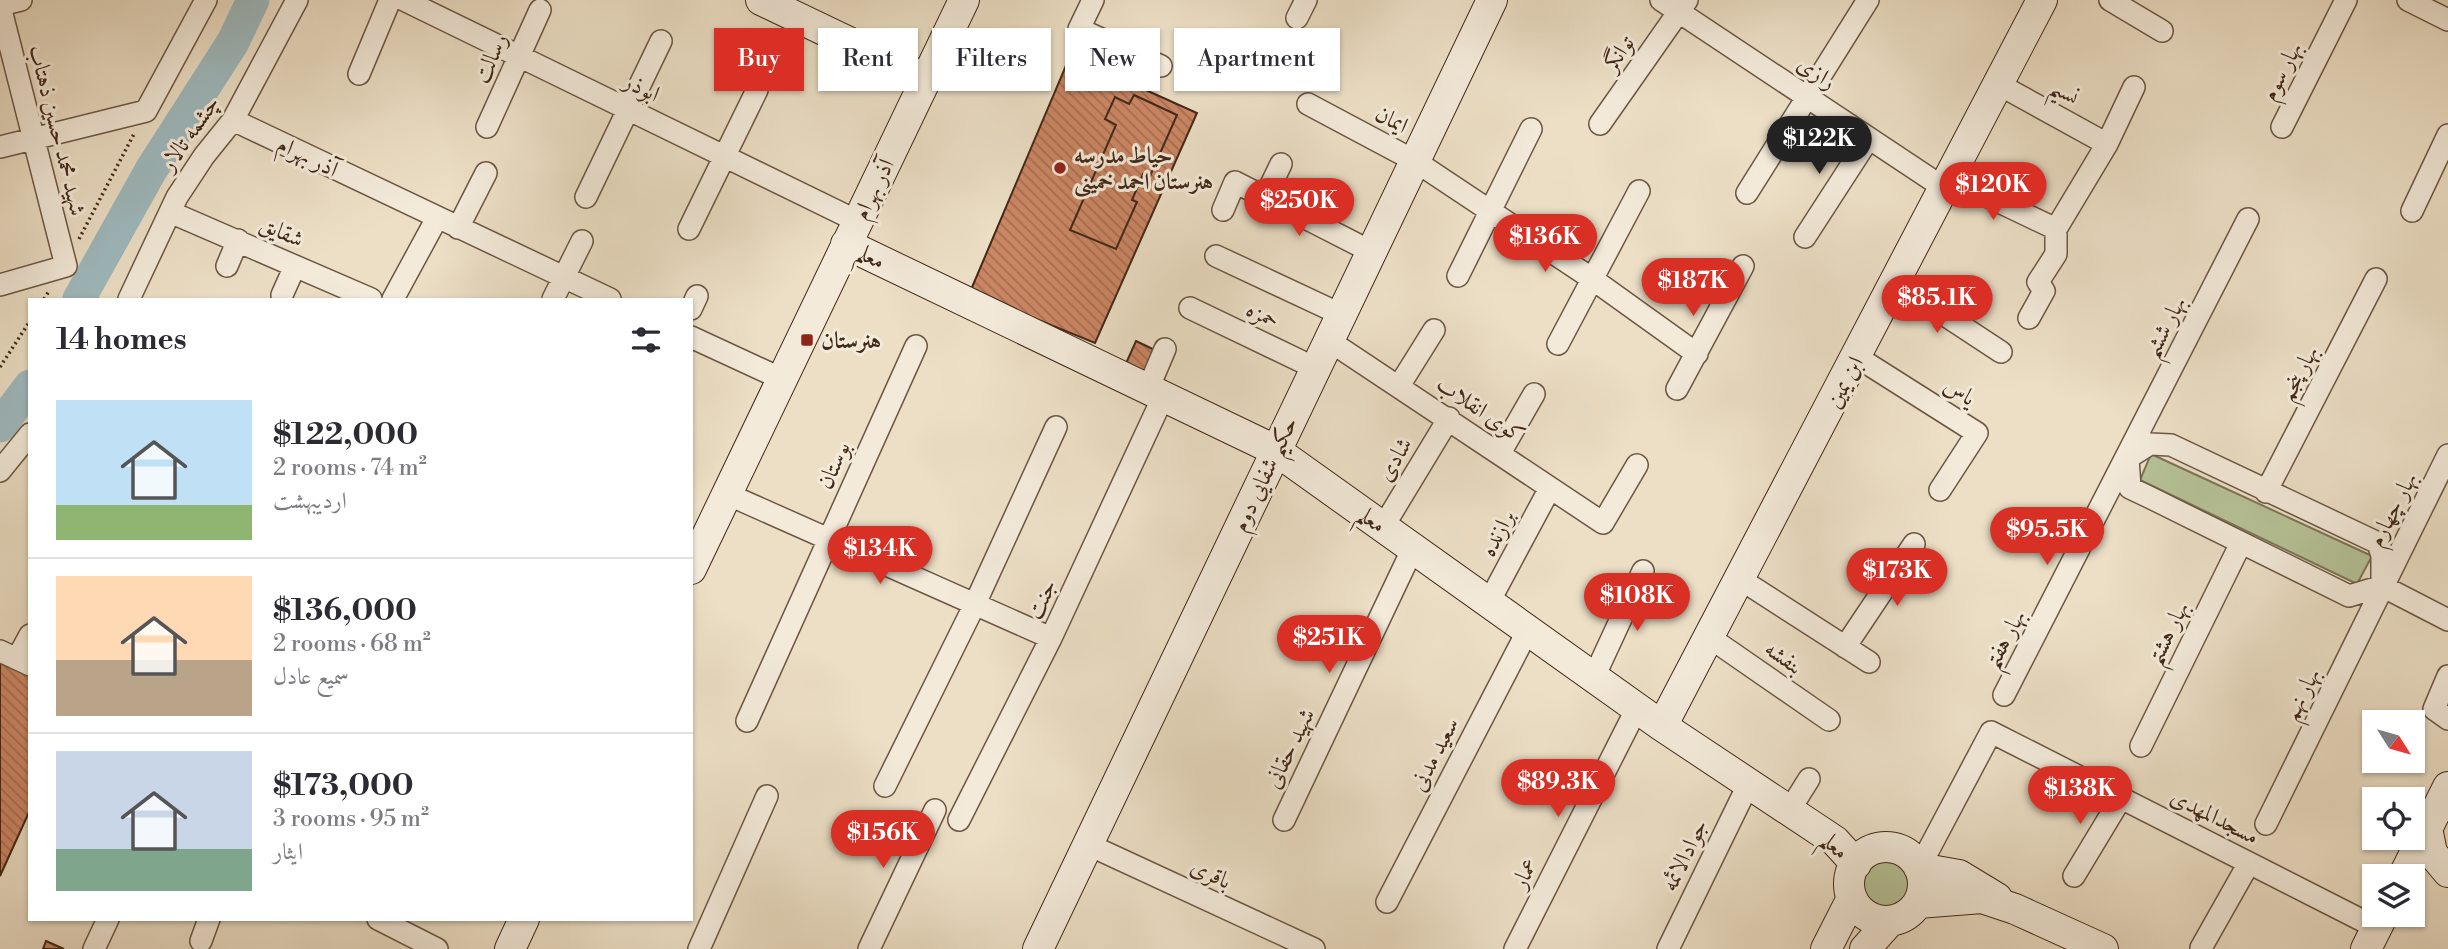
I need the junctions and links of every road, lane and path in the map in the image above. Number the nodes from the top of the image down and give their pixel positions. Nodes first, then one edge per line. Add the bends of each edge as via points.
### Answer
1 (21, 0) edge
2 (206, 0) edge
3 (297, 0) edge
4 (390, 0) edge
5 (404, 0) edge
6 (761, 0) edge
7 (964, 0) edge
8 (1093, 0) edge
9 (1492, 0) edge
10 (1661, 0) edge
11 (1868, 0) edge
12 (2042, 0) edge
13 (2110, 0) edge
14 (2346, 0) edge
15 (2408, 0) edge
16 (0, 6) edge
17 (1683, 6) edge
18 (801, 8) edge
19 (540, 10) dead end
20 (2448, 20) edge
21 (2162, 31) dead end
22 (661, 41) dead end
23 (520, 57) junction
24 (1161, 66) dead end
25 (359, 74) dead end
26 (926, 79) junction
27 (1998, 84) junction
28 (2134, 88) dead end
29 (757, 91) edge
30 (1808, 98) junction
31 (1308, 104) dead end
32 (630, 110) junction
33 (146, 111) junction
34 (233, 120) junction
35 (1600, 124) dead end
36 (487, 127) dead end
37 (2282, 127) dead end
38 (1531, 129) dead end
39 (2448, 135) edge
40 (33, 138) junction
41 (1869, 138) junction
42 (2107, 144) junction
43 (0, 147) edge
44 (726, 158) junction
45 (1415, 161) junction
46 (1281, 164) dead end
47 (486, 173) dead end
48 (1946, 183) junction
49 (1639, 191) dead end
50 (1747, 192) dead end
51 (586, 197) dead end
52 (1265, 197) junction
53 (1223, 209) dead end
54 (2412, 211) dead end
55 (170, 212) junction
56 (1489, 213) junction
57 (437, 218) junction
58 (2248, 219) dead end
59 (458, 228) junction
60 (689, 229) dead end
61 (2056, 229) junction
62 (852, 233) junction
63 (1805, 237) dead end
64 (238, 240) junction
65 (582, 241) dead end
66 (1370, 251) junction
67 (1216, 256) dead end
68 (1743, 265) dead end
69 (66, 266) junction
70 (227, 266) dead end
71 (295, 266) junction
72 (1458, 276) dead end
73 (1591, 278) junction
74 (565, 279) junction
75 (2376, 279) dead end
76 (1896, 283) junction
77 (0, 285) edge
78 (282, 295) dead end
79 (359, 297) edge
80 (129, 298) edge
81 (394, 298) edge
82 (554, 298) edge
83 (608, 298) edge
84 (1190, 308) dead end
85 (2028, 318) dead end
86 (28, 324) edge
87 (1334, 327) junction
88 (1434, 330) dead end
89 (693, 338) edge
90 (1558, 344) dead end
91 (916, 346) dead end
92 (1165, 349) dead end
93 (2001, 352) dead end
94 (1698, 354) junction
95 (1857, 357) junction
96 (0, 367) edge
97 (1315, 368) junction
98 (782, 379) junction
99 (1399, 386) junction
100 (1678, 389) dead end
101 (1156, 393) junction
102 (1534, 394) dead end
103 (1449, 418) junction
104 (1056, 428) dead end
105 (28, 436) edge
106 (1275, 450) junction
107 (1500, 453) junction
108 (2448, 455) edge
109 (2128, 458) junction
110 (1637, 465) dead end
111 (0, 471) edge
112 (1550, 488) junction
113 (1940, 490) dead end
114 (2266, 492) junction
115 (727, 494) junction
116 (1383, 527) junction
117 (828, 539) junction
118 (2241, 543) junction
119 (1914, 544) dead end
120 (1413, 548) junction
121 (693, 563) edge
122 (1643, 571) dead end
123 (1740, 579) junction
124 (2382, 586) junction
125 (1489, 603) junction
126 (974, 606) junction
127 (2448, 620) edge
128 (1528, 630) junction
129 (1709, 637) junction
130 (28, 638) edge
131 (1051, 638) junction
132 (1845, 647) junction
133 (16, 658) edge
134 (1869, 662) dead end
135 (1594, 677) junction
136 (2448, 677) edge
137 (2004, 695) dead end
138 (1637, 708) junction
139 (2448, 719) edge
140 (1829, 720) dead end
141 (747, 721) dead end
142 (1662, 726) junction
143 (2141, 746) dead end
144 (1809, 779) dead end
145 (1748, 785) junction
146 (885, 786) dead end
147 (2448, 787) edge
148 (767, 796) dead end
149 (2121, 798) junction
150 (935, 810) dead end
151 (1789, 811) junction
152 (959, 820) dead end
153 (1284, 820) dead end
154 (2266, 824) dead end
155 (2427, 828) junction
156 (1087, 844) junction
157 (1856, 863) junction
158 (2249, 863) junction
159 (2409, 864) edge
160 (1919, 868) junction
161 (2448, 872) edge
162 (2074, 876) dead end
163 (2425, 876) edge
164 (2448, 884) edge
165 (1852, 898) junction
166 (1387, 902) dead end
167 (1918, 903) junction
168 (2015, 909) junction
169 (107, 921) edge
170 (208, 921) edge
171 (382, 921) edge
172 (523, 921) edge
173 (1889, 921) junction
174 (2375, 931) edge
175 (201, 941) dead end
176 (707, 946) edge
177 (2201, 947) edge
178 (94, 949) edge
179 (437, 949) edge
180 (510, 949) edge
181 (869, 949) edge
182 (1038, 949) edge
183 (1314, 949) edge
184 (1515, 949) edge
185 (1668, 949) edge
186 (1826, 949) edge
187 (1865, 949) edge
188 (2103, 949) edge

1 - 16 street
2 - 33 street
3 - 34 street, چشمه تالار
4 - 25 street
5 - 23 street, ابوذر
6 - 18 street
7 - 26 street, آذر بهرام
8 - 24 street via 1079,29
9 - 45 street, حکیم شفایی دوم
10 - 17 street, رازی
11 - 30 street
12 - 27 street, ابن یمین
13 - 21 street
14 - 37 street, بهار سوم
15 - 20 street
16 - 40 street, شهید محمد حسین ذهتاب
17 - 30 street, رازی
17 - 35 street, توانگر
18 - 26 street
19 - 23 street, رسالت
22 - 32 street
23 - 32 street, ابوذر
23 - 36 street, رسالت
26 - 62 street, آذر بهرام
27 - 42 street, نسیم
27 - 48 street, ابن یمین
28 - 42 street
29 - 44 street
30 - 41 street, رازی
30 - 50 street
31 - 45 street, ایمان
32 - 44 street, ابوذر
32 - 51 street
33 - 40 street
33 - 69 path, چشمه تالار
34 - 55 street, چشمه تالار via 204,156
34 - 57 street, آذر بهرام
38 - 56 street
39 - 54 street
40 - 43 street
40 - 69 street, شهید محمد حسین ذهتاب
41 - 48 street, رازی
41 - 63 street
42 - 61 street
44 - 60 street
44 - 62 street, ابوذر
45 - 56 street, ایمان
45 - 66 street, حکیم شفایی دوم
46 - 52 street
47 - 59 street
48 - 61 street
48 - 76 street, ابن یمین
49 - 73 street
52 - 53 street via 1235,182
52 - 66 street
55 - 64 street, شقایق
55 - 80 street, چشمه تالار
56 - 72 street
56 - 73 street, ایمان
57 - 59 street, آذر بهرام
57 - 81 street
58 - 109 street, بهار ششم
59 - 74 street, آذر بهرام
61 - 85 street via 2056,254 2038,282 2044,291
62 - 98 street, آذر بهرام
62 - 101 street, معلم
64 - 70 street
64 - 71 street, شقایق
65 - 74 street
66 - 87 street, حکیم شفایی دوم
67 - 87 street, کوی انقلاب
68 - 94 street
69 - 77 street
71 - 78 street
71 - 79 street, شقایق
73 - 90 street
73 - 94 street, ایمان
74 - 82 street
74 - 83 street, آذر بهرام
75 - 114 street, بهار پنجم
76 - 93 street
76 - 95 street, ابن یمین
84 - 97 street, حمزه
86 - 96 path
87 - 97 street, حکیم شفایی دوم
87 - 99 street, کوی انقلاب
88 - 99 street
89 - 98 street
91 - 117 street, بوستان
92 - 101 street, جنت
94 - 100 street
95 - 113 street, یاس via 1978,433
95 - 123 street, ابن یمین
97 - 106 street, حکیم شفایی دوم
98 - 115 street, آذر بهرام
99 - 103 street, کوی انقلاب
101 - 106 street, معلم
101 - 131 street, جنت
102 - 107 street
103 - 107 street, کوی انقلاب
103 - 116 street, شادی
104 - 126 street
105 - 111 street
106 - 116 street, معلم
106 - 156 street, حکیم شفایی دوم
107 - 112 street, کوی انقلاب
108 - 124 street, بهار چهارم
109 - 114 street via 2150,444 2171,445
109 - 118 street via 2130,488
109 - 137 street, بهار هفتم
110 - 112 street, کوی انقلاب via 1603,523
112 - 125 street, برازنده
114 - 124 street via 2378,543
115 - 117 street
115 - 121 street, آذر بهرام
116 - 120 street, معلم
117 - 126 street
117 - 141 street, بوستان
118 - 124 street via 2349,596
118 - 143 street, بهار هشتم
119 - 132 street
120 - 125 street, معلم
120 - 153 street, شهید حقانی
122 - 135 street
123 - 129 street, ابن یمین
123 - 132 street
124 - 127 street
124 - 154 street, بهار نهم
125 - 128 street, معلم
126 - 131 street
126 - 146 street
128 - 135 street, معلم
128 - 166 street, سعید مدنی
129 - 140 street, بنفشه
129 - 142 street, ابن یمین
130 - 133 street
131 - 152 street, جنت
132 - 134 street
135 - 138 street, معلم
136 - 139 street via 2434,709
138 - 142 street, معلم
138 - 184 street, عمار
142 - 145 street, معلم
144 - 151 street
145 - 151 street, معلم
145 - 185 street, جوادالائمه
147 - 155 street
148 - 176 street
149 - 158 street, مسجدالمهدی
149 - 160 street, مسجدالمهدی via 1991,732
149 - 162 street
150 - 181 street
151 - 157 street, معلم via 1835,841
155 - 159 street
155 - 161 street via 2431,853
156 - 182 street, حکیم شفایی دوم
156 - 183 street, باقری
157 - 160 street via 1864,854 1889,848 1912,858
157 - 165 street via 1849,887
158 - 174 street, مسجدالمهدی
158 - 177 street
160 - 167 street via 1922,891
160 - 168 street via 1959,875
163 - 164 street
165 - 173 street via 1867,916
165 - 186 street
167 - 168 street via 1982,898
167 - 173 street via 1901,918
168 - 188 street
169 - 178 street
170 - 175 street
171 - 179 street
172 - 180 street
173 - 187 street

